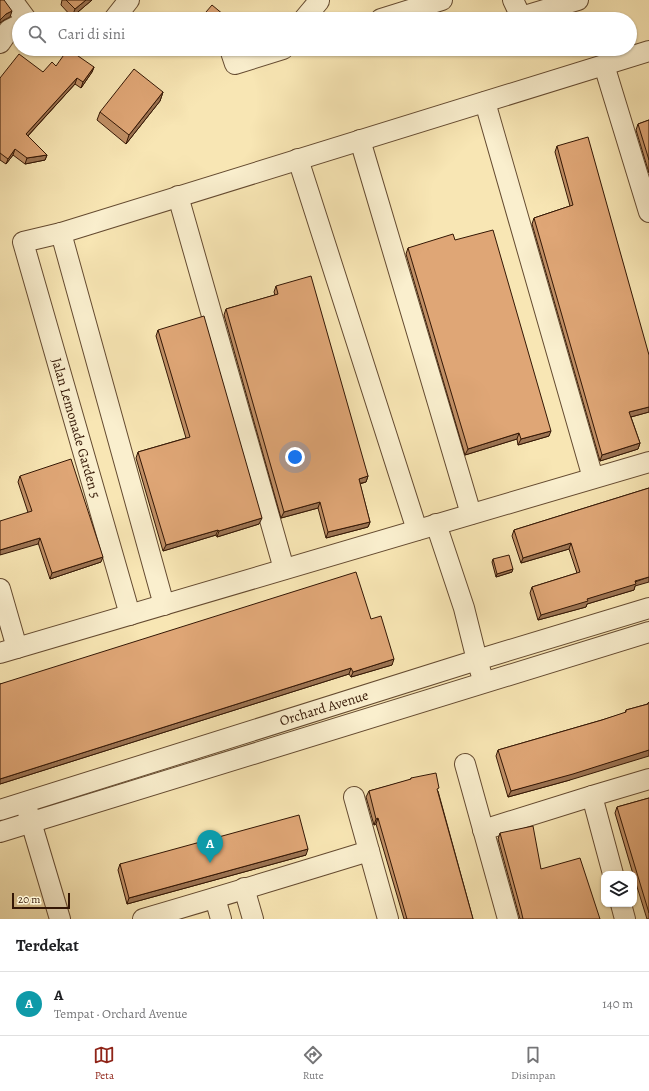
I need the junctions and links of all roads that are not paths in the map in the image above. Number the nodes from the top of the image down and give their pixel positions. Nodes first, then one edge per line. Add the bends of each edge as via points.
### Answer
1 (12, 0) edge
2 (129, 0) edge
3 (442, 0) edge
4 (513, 0) edge
5 (578, 0) edge
6 (319, 1) dead end
7 (421, 4) edge
8 (21, 12) edge
9 (120, 12) edge
10 (310, 12) edge
11 (399, 12) edge
12 (519, 12) edge
13 (538, 12) edge
14 (12, 28) edge
15 (0, 44) edge
16 (649, 51) edge
17 (637, 55) edge
18 (232, 56) edge
19 (260, 56) edge
20 (633, 56) edge
21 (604, 65) junction
22 (485, 102) junction
23 (360, 140) junction
24 (298, 159) junction
25 (178, 196) junction
26 (649, 212) edge
27 (61, 232) junction
28 (649, 462) edge
29 (593, 478) junction
30 (471, 514) junction
31 (436, 524) junction
32 (417, 530) junction
33 (284, 569) junction
34 (0, 589) edge
35 (164, 604) junction
36 (649, 608) edge
37 (130, 615) junction
38 (649, 632) edge
39 (8, 650) edge
40 (477, 660) junction
41 (484, 682) junction
42 (465, 764) dead end
43 (649, 779) edge
44 (592, 796) junction
45 (354, 797) dead end
46 (25, 802) junction
47 (0, 810) edge
48 (30, 824) junction
49 (483, 830) junction
50 (0, 832) edge
51 (370, 851) junction
52 (612, 871) edge
53 (244, 888) junction
54 (215, 898) junction
55 (622, 907) edge
56 (60, 919) edge
57 (143, 919) edge
58 (221, 919) edge
59 (253, 919) edge
60 (388, 919) edge
61 (508, 919) edge
62 (625, 919) edge

1 - 8 street
2 - 9 street
3 - 7 street
4 - 12 street
5 - 13 street
6 - 10 street
7 - 11 street
14 - 15 street
16 - 17 street
18 - 19 street via 235,64
20 - 21 street
21 - 22 street
21 - 26 street
22 - 23 street
22 - 29 street
23 - 24 street
23 - 30 street
24 - 25 street
24 - 32 street
25 - 27 street
25 - 33 street
27 - 35 street
27 - 37 street, Jalan Lemonade Garden 5 via 23,242
28 - 29 street
29 - 30 street
30 - 31 street
31 - 32 street
31 - 40 street via 464,608
32 - 33 street
33 - 35 street
34 - 39 street
35 - 37 street
36 - 40 street, Orchard Avenue
37 - 39 street
38 - 41 street, Orchard Avenue
40 - 41 street
40 - 46 street, Orchard Avenue
41 - 48 street, Orchard Avenue
42 - 49 street
43 - 44 street
44 - 49 street
44 - 52 street
45 - 51 street
46 - 47 street, Orchard Avenue
46 - 48 street
48 - 50 street, Orchard Avenue
48 - 56 street
49 - 61 street
51 - 53 street
51 - 60 street
53 - 54 street
53 - 59 street
54 - 57 street
54 - 58 street
55 - 62 street

